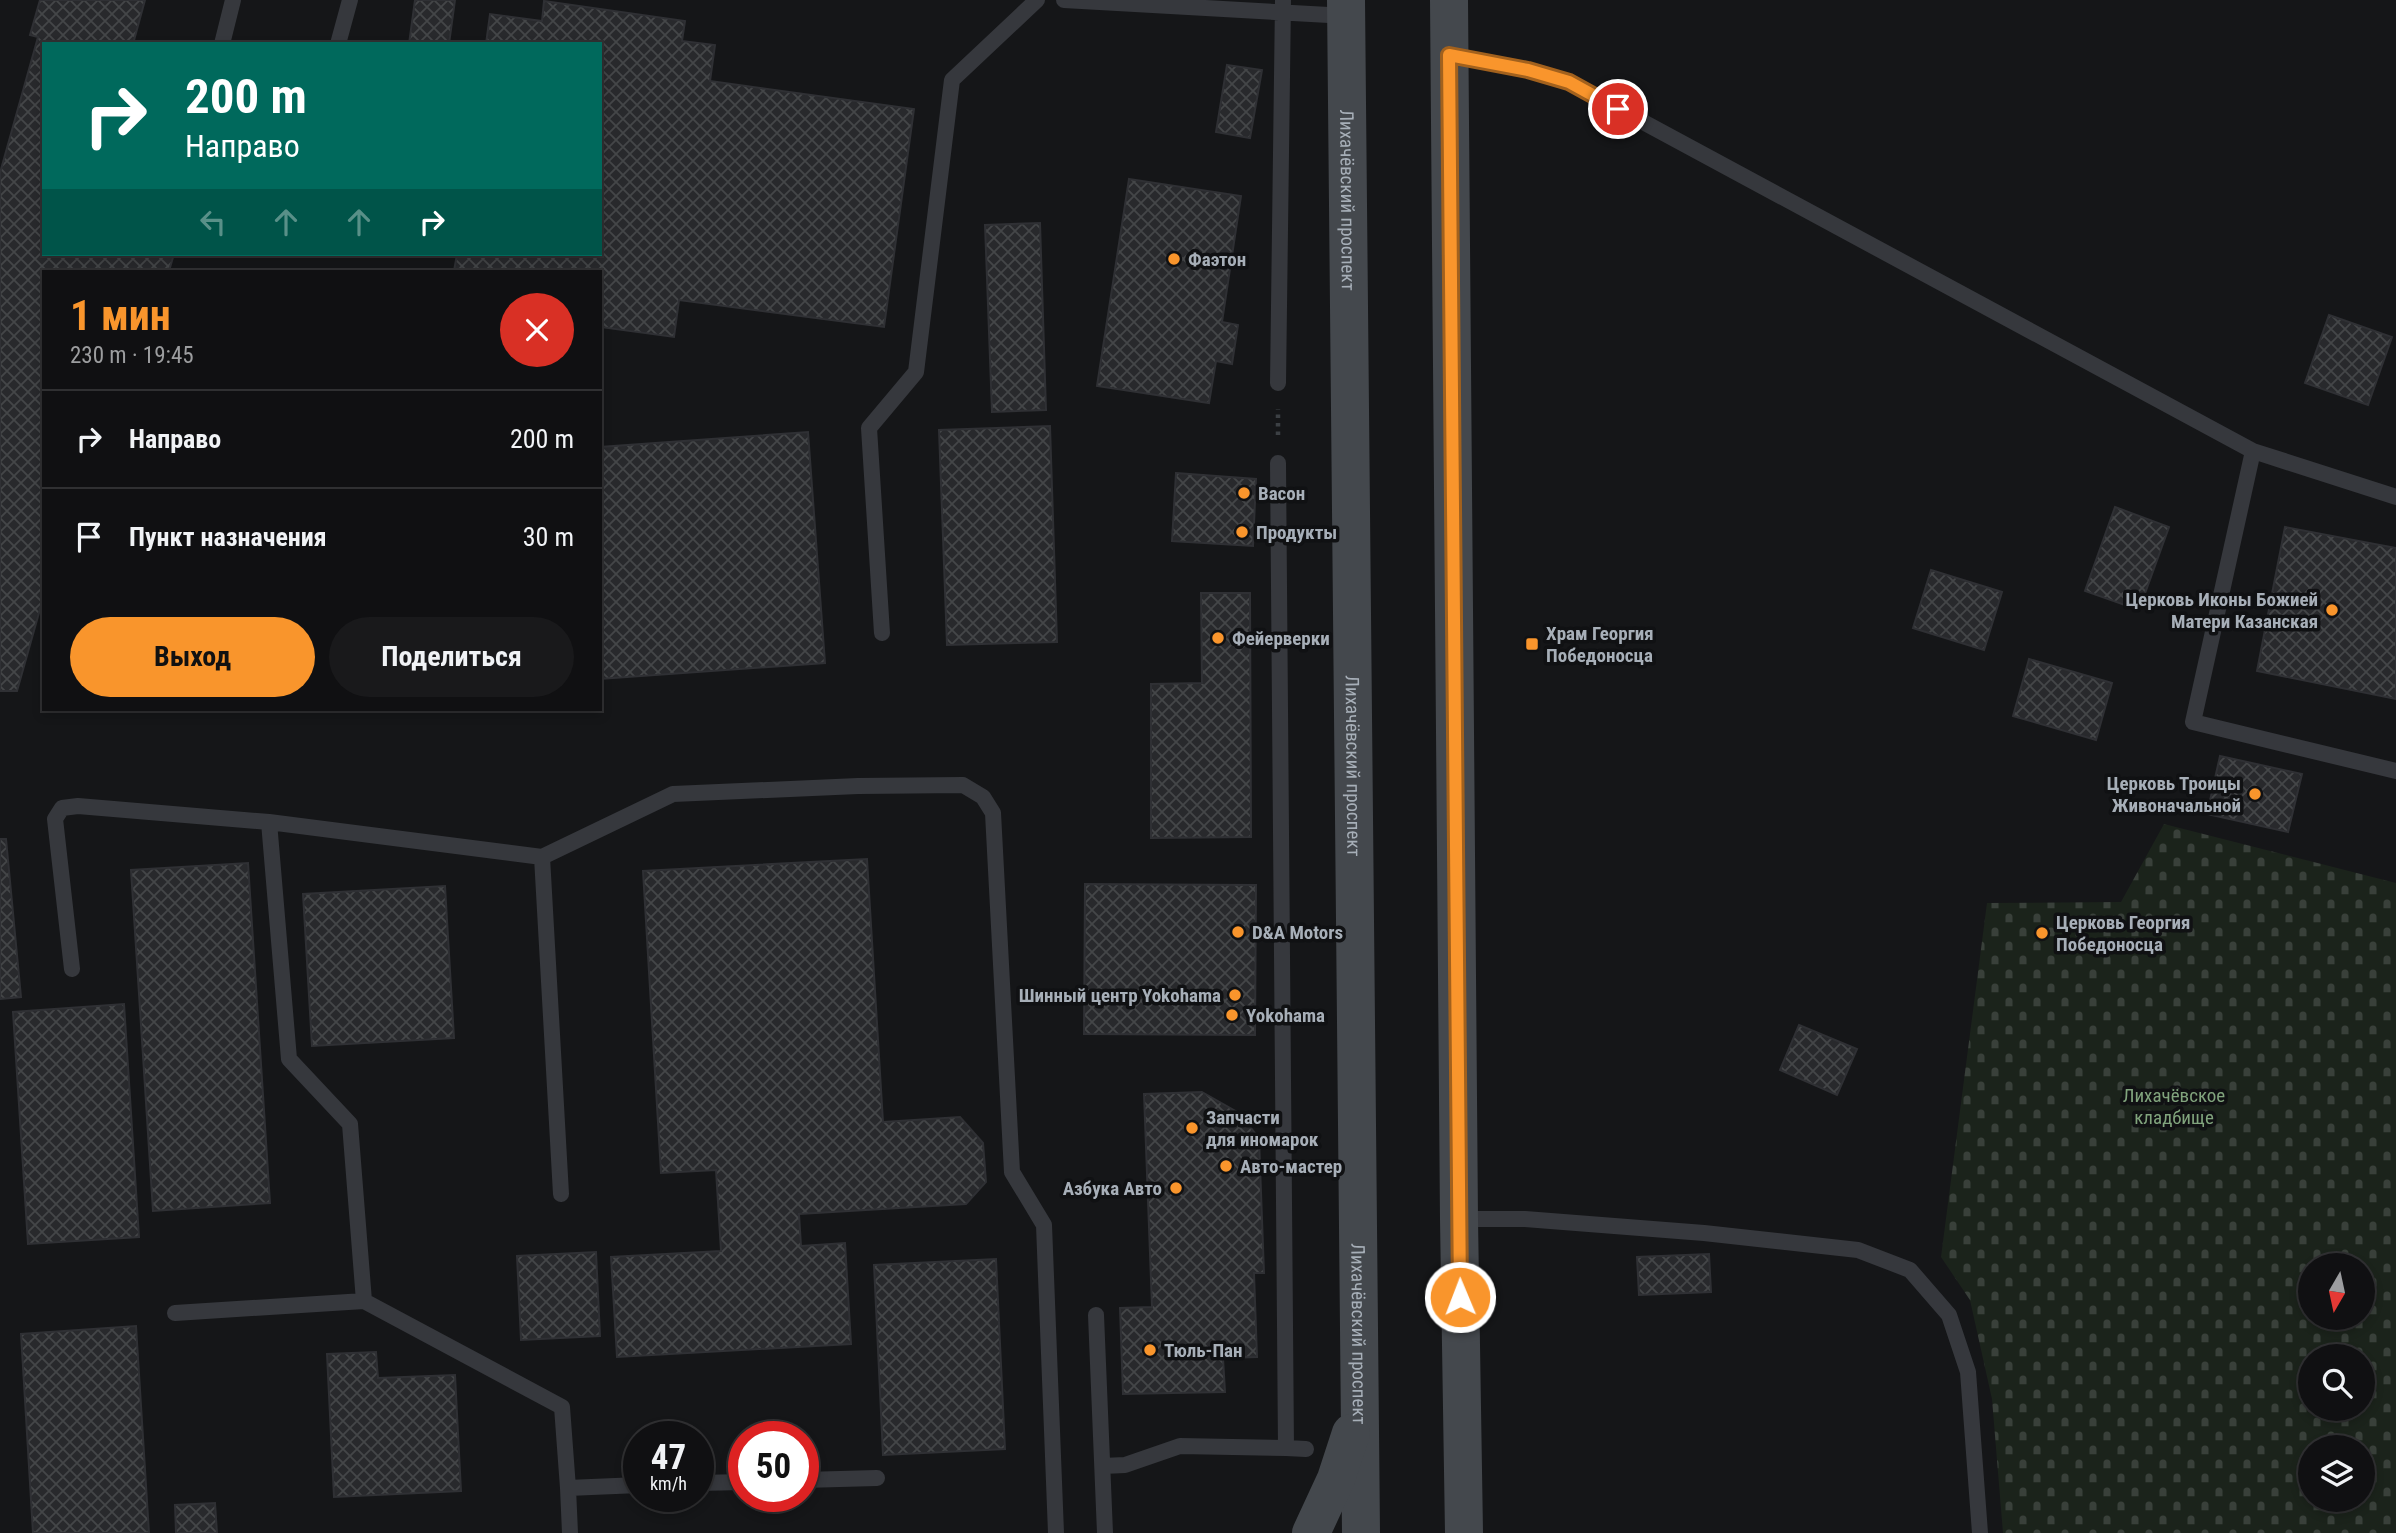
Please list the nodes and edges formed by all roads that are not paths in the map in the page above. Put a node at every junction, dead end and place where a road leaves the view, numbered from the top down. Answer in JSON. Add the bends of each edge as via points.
{"nodes":[{"id":1,"x":233,"y":0,"type":"edge"},
{"id":2,"x":350,"y":0,"type":"edge"},
{"id":3,"x":1037,"y":0,"type":"edge"},
{"id":4,"x":1064,"y":0,"type":"edge"},
{"id":5,"x":1449,"y":0,"type":"edge"},
{"id":6,"x":1283,"y":6,"type":"edge"},
{"id":7,"x":1347,"y":8,"type":"edge"},
{"id":8,"x":222,"y":42,"type":"edge"},
{"id":9,"x":339,"y":42,"type":"edge"},
{"id":10,"x":1449,"y":55,"type":"junction"},
{"id":11,"x":1278,"y":383,"type":"road end"},
{"id":12,"x":2253,"y":451,"type":"junction"},
{"id":13,"x":1278,"y":463,"type":"road end"},
{"id":14,"x":2396,"y":497,"type":"edge"},
{"id":15,"x":882,"y":633,"type":"dead end"},
{"id":16,"x":2396,"y":771,"type":"edge"},
{"id":17,"x":268,"y":822,"type":"junction"},
{"id":18,"x":542,"y":857,"type":"junction"},
{"id":19,"x":72,"y":969,"type":"dead end"},
{"id":20,"x":561,"y":1194,"type":"dead end"},
{"id":21,"x":1459,"y":1219,"type":"junction"},
{"id":22,"x":363,"y":1301,"type":"junction"},
{"id":23,"x":175,"y":1313,"type":"dead end"},
{"id":24,"x":1096,"y":1315,"type":"dead end"},
{"id":25,"x":1360,"y":1408,"type":"junction"},
{"id":26,"x":1286,"y":1448,"type":"junction"},
{"id":27,"x":1306,"y":1449,"type":"dead end"},
{"id":28,"x":1103,"y":1466,"type":"junction"},
{"id":29,"x":877,"y":1478,"type":"dead end"},
{"id":30,"x":819,"y":1480,"type":"edge"},
{"id":31,"x":623,"y":1486,"type":"edge"},
{"id":32,"x":568,"y":1488,"type":"junction"},
{"id":33,"x":570,"y":1533,"type":"edge"},
{"id":34,"x":1056,"y":1533,"type":"edge"},
{"id":35,"x":1105,"y":1533,"type":"edge"},
{"id":36,"x":1311,"y":1533,"type":"edge"},
{"id":37,"x":1361,"y":1533,"type":"edge"},
{"id":38,"x":1464,"y":1533,"type":"edge"},
{"id":39,"x":1980,"y":1533,"type":"edge"}],
"edges":[{"from":1,"to":8,"type":"lane"},
{"from":2,"to":9,"type":"lane"},
{"from":3,"to":15,"type":"lane","via":[[952,80],[916,372],[869,428]]},
{"from":4,"to":6,"type":"lane"},
{"from":5,"to":10,"type":"main road"},
{"from":6,"to":7,"type":"lane"},
{"from":6,"to":11,"type":"lane"},
{"from":7,"to":25,"type":"main road","name":"Лихачёвский проспект"},
{"from":10,"to":12,"type":"lane","via":[[1569,82]]},
{"from":10,"to":21,"type":"main road"},
{"from":12,"to":14,"type":"lane"},
{"from":12,"to":16,"type":"lane","via":[[2193,722]]},
{"from":13,"to":26,"type":"lane"},
{"from":17,"to":18,"type":"lane"},
{"from":17,"to":19,"type":"lane","via":[[62,808],[55,819]]},
{"from":17,"to":22,"type":"lane","via":[[289,1059],[351,1124]]},
{"from":18,"to":20,"type":"lane"},
{"from":18,"to":34,"type":"lane","via":[[673,794],[963,785],[983,797],[993,813],[1012,1172],[1044,1225]]},
{"from":21,"to":38,"type":"main road"},
{"from":21,"to":39,"type":"lane","via":[[1525,1219],[1858,1250],[1910,1270],[1949,1315],[1968,1372]]},
{"from":22,"to":23,"type":"lane"},
{"from":22,"to":32,"type":"lane","via":[[562,1407]]},
{"from":24,"to":28,"type":"lane"},
{"from":25,"to":36,"type":"main road","via":[[1336,1479]]},
{"from":25,"to":37,"type":"main road","name":"Лихачёвский проспект"},
{"from":26,"to":27,"type":"lane"},
{"from":26,"to":28,"type":"lane","via":[[1180,1446],[1125,1465]]},
{"from":28,"to":35,"type":"lane"},
{"from":29,"to":30,"type":"lane"},
{"from":31,"to":32,"type":"lane"},
{"from":32,"to":33,"type":"lane"}]}
